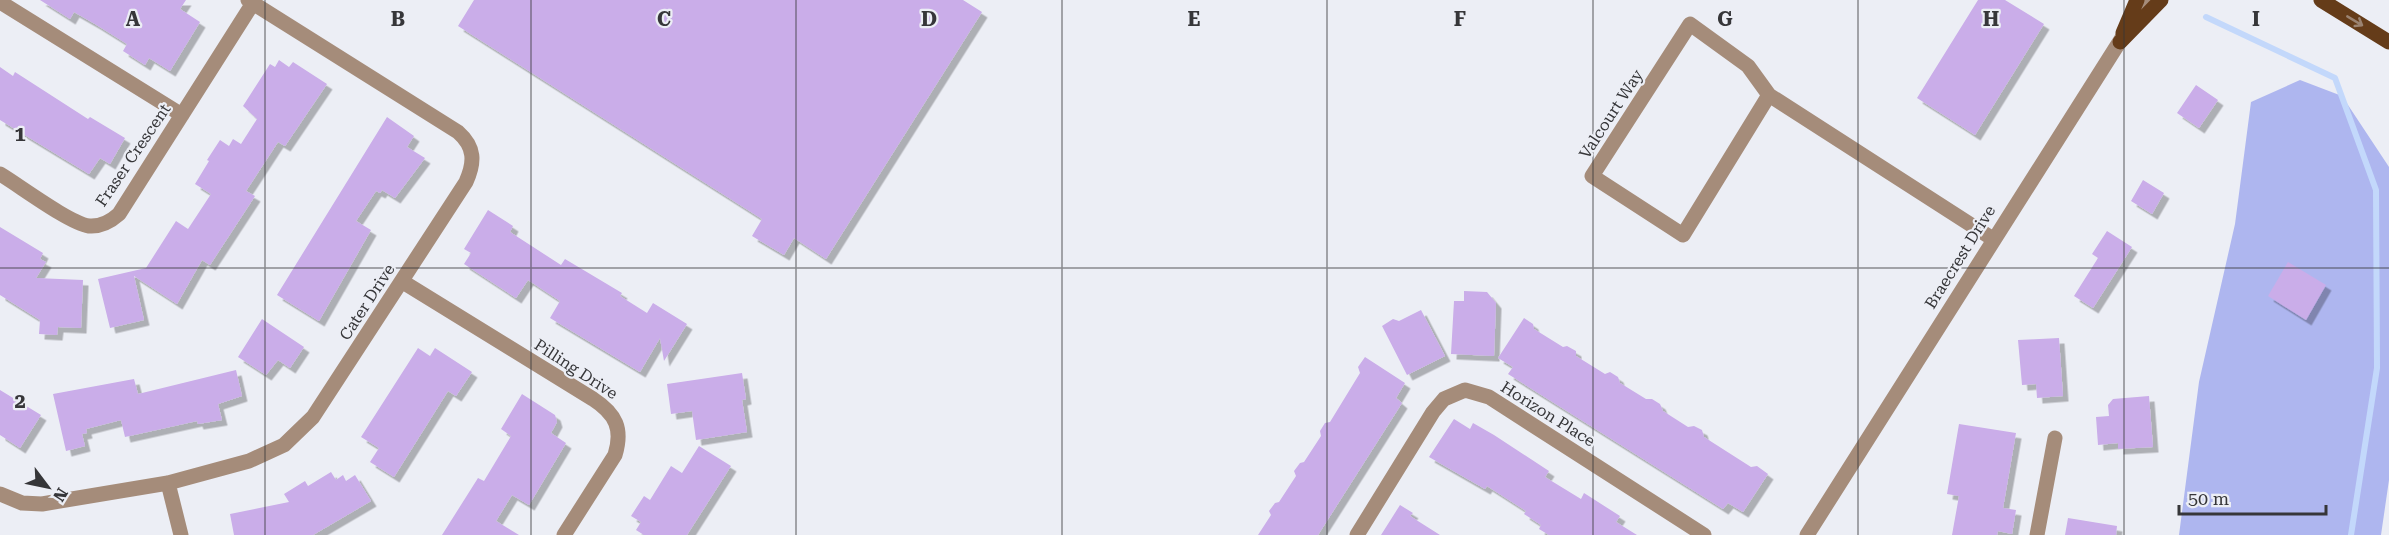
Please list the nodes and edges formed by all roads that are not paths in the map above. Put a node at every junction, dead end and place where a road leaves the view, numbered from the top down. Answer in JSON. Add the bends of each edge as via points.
{"nodes":[{"id":1,"x":2137,"y":0,"type":"edge"},
{"id":2,"x":2146,"y":0,"type":"edge"},
{"id":3,"x":2161,"y":0,"type":"edge"},
{"id":4,"x":2321,"y":0,"type":"edge"},
{"id":5,"x":0,"y":2,"type":"edge"},
{"id":6,"x":250,"y":2,"type":"edge"},
{"id":7,"x":2120,"y":42,"type":"junction"},
{"id":8,"x":2389,"y":42,"type":"edge"},
{"id":9,"x":1769,"y":95,"type":"junction"},
{"id":10,"x":182,"y":115,"type":"junction"},
{"id":11,"x":0,"y":174,"type":"edge"},
{"id":12,"x":1993,"y":239,"type":"junction"},
{"id":13,"x":403,"y":282,"type":"junction"},
{"id":14,"x":2055,"y":438,"type":"dead end"},
{"id":15,"x":168,"y":483,"type":"junction"},
{"id":16,"x":0,"y":494,"type":"edge"},
{"id":17,"x":180,"y":535,"type":"edge"},
{"id":18,"x":564,"y":535,"type":"edge"},
{"id":19,"x":1357,"y":535,"type":"edge"},
{"id":20,"x":1704,"y":535,"type":"edge"},
{"id":21,"x":1807,"y":535,"type":"edge"},
{"id":22,"x":2037,"y":535,"type":"edge"}],
"edges":[{"from":1,"to":7,"type":"main road"},
{"from":2,"to":7,"type":"street","name":"Braecrest Drive"},
{"from":3,"to":7,"type":"main road"},
{"from":4,"to":8,"type":"main road","one_way":true},
{"from":5,"to":10,"type":"street"},
{"from":6,"to":10,"type":"street","name":"Fraser Crescent"},
{"from":6,"to":13,"type":"street","name":"Cater Drive","via":[[450,127],[471,146],[472,169],[466,182]]},
{"from":7,"to":12,"type":"street","name":"Braecrest Drive"},
{"from":9,"to":9,"type":"street","name":"Valcourt Way","via":[[1683,235],[1593,176],[1690,24],[1748,66]]},
{"from":9,"to":12,"type":"street","name":"Valcourt Way"},
{"from":10,"to":11,"type":"street","name":"Fraser Crescent","via":[[119,214],[99,226],[79,223]]},
{"from":12,"to":21,"type":"street","name":"Braecrest Drive"},
{"from":13,"to":15,"type":"street","name":"Cater Drive","via":[[313,417],[284,445],[249,461]]},
{"from":13,"to":18,"type":"street","name":"Pilling Drive","via":[[593,399],[614,416],[619,429],[615,456]]},
{"from":14,"to":22,"type":"street"},
{"from":15,"to":16,"type":"street","name":"Cater Drive","via":[[42,504],[22,503]]},
{"from":15,"to":17,"type":"street"},
{"from":19,"to":20,"type":"street","name":"Horizon Place","via":[[1433,412],[1444,399],[1465,390],[1489,397]]}]}
